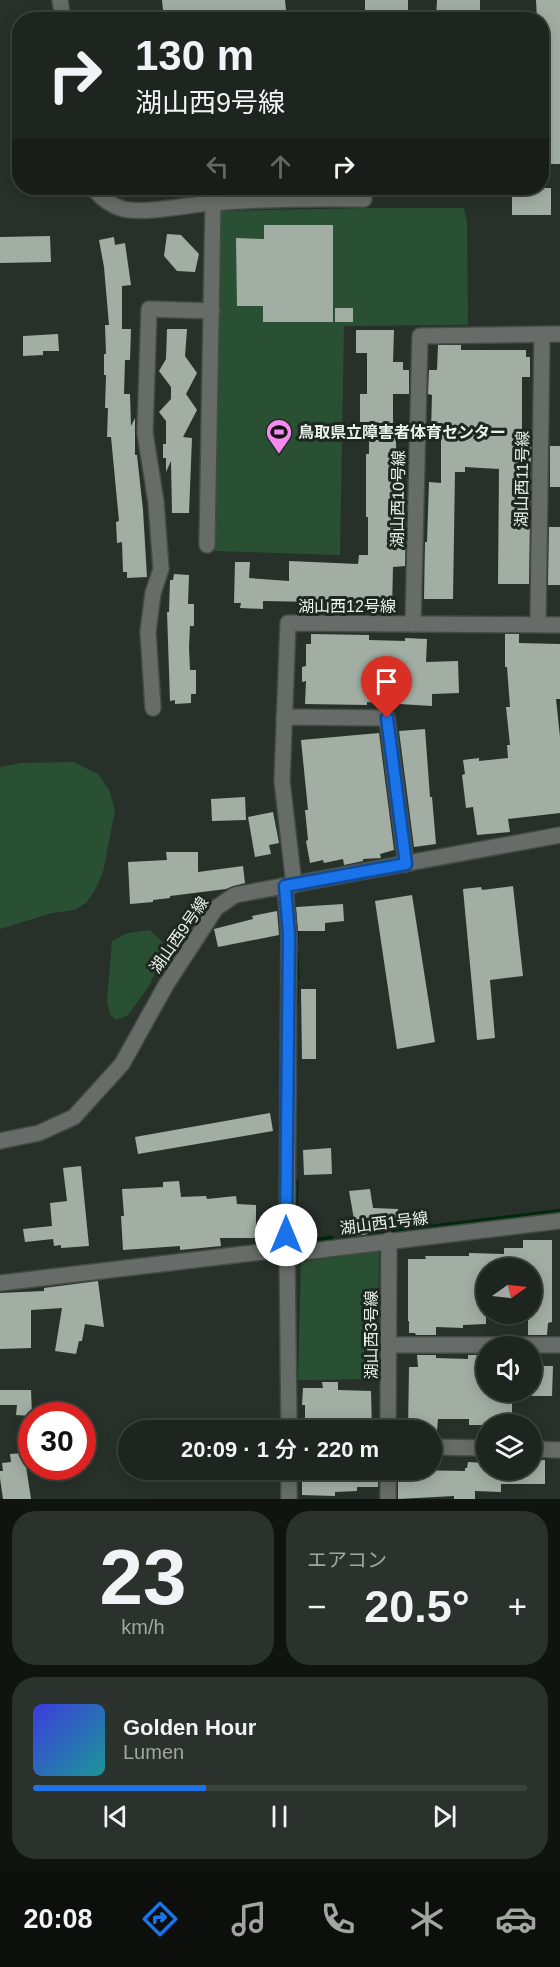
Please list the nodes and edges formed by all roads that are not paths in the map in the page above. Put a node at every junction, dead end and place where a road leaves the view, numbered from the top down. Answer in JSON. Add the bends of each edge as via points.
{"nodes":[{"id":1,"x":98,"y":195,"type":"edge"},
{"id":2,"x":364,"y":199,"type":"dead end"},
{"id":3,"x":213,"y":203,"type":"junction"},
{"id":4,"x":212,"y":311,"type":"junction"},
{"id":5,"x":560,"y":334,"type":"edge"},
{"id":6,"x":542,"y":335,"type":"junction"},
{"id":7,"x":207,"y":544,"type":"dead end"},
{"id":8,"x":413,"y":624,"type":"junction"},
{"id":9,"x":538,"y":624,"type":"junction"},
{"id":10,"x":560,"y":624,"type":"edge"},
{"id":11,"x":153,"y":708,"type":"dead end"},
{"id":12,"x":284,"y":717,"type":"junction"},
{"id":13,"x":560,"y":835,"type":"edge"},
{"id":14,"x":406,"y":864,"type":"junction"},
{"id":15,"x":289,"y":886,"type":"junction"},
{"id":16,"x":0,"y":1141,"type":"edge"},
{"id":17,"x":560,"y":1221,"type":"edge"},
{"id":18,"x":389,"y":1240,"type":"junction"},
{"id":19,"x":287,"y":1249,"type":"junction"},
{"id":20,"x":0,"y":1283,"type":"edge"},
{"id":21,"x":388,"y":1345,"type":"junction"},
{"id":22,"x":560,"y":1345,"type":"edge"},
{"id":23,"x":289,"y":1420,"type":"edge"},
{"id":24,"x":388,"y":1420,"type":"edge"},
{"id":25,"x":442,"y":1447,"type":"edge"},
{"id":26,"x":476,"y":1448,"type":"edge"},
{"id":27,"x":542,"y":1449,"type":"edge"},
{"id":28,"x":560,"y":1449,"type":"edge"},
{"id":29,"x":289,"y":1480,"type":"edge"},
{"id":30,"x":388,"y":1480,"type":"edge"},
{"id":31,"x":289,"y":1499,"type":"edge"},
{"id":32,"x":388,"y":1499,"type":"edge"}],
"edges":[{"from":1,"to":3,"type":"street","via":[[124,209]]},
{"from":2,"to":3,"type":"street"},
{"from":3,"to":4,"type":"street"},
{"from":4,"to":7,"type":"street"},
{"from":4,"to":11,"type":"street","via":[[149,309],[145,433],[161,569],[148,632]]},
{"from":5,"to":6,"type":"street","name":"湖山西10号線"},
{"from":6,"to":8,"type":"street","name":"湖山西10号線","via":[[420,336]]},
{"from":6,"to":9,"type":"street","name":"湖山西11号線"},
{"from":8,"to":9,"type":"street","name":"湖山西12号線"},
{"from":8,"to":12,"type":"street","name":"湖山西12号線","via":[[288,623]]},
{"from":9,"to":10,"type":"street","name":"湖山西12号線"},
{"from":12,"to":14,"type":"street","via":[[387,718]]},
{"from":12,"to":15,"type":"street","name":"湖山西12号線","via":[[282,781]]},
{"from":13,"to":14,"type":"street","name":"湖山西9号線"},
{"from":14,"to":15,"type":"street","name":"湖山西9号線"},
{"from":15,"to":16,"type":"street","name":"湖山西9号線","via":[[235,895],[216,908],[165,985],[122,1064],[74,1117],[39,1133]]},
{"from":15,"to":19,"type":"street","name":"湖山西12号線"},
{"from":17,"to":18,"type":"street","name":"湖山西1号線"},
{"from":18,"to":19,"type":"street","name":"湖山西1号線","via":[[303,1252]]},
{"from":18,"to":21,"type":"street","name":"湖山西3号線"},
{"from":19,"to":20,"type":"street","name":"湖山西1号線"},
{"from":19,"to":23,"type":"street"},
{"from":21,"to":22,"type":"street"},
{"from":21,"to":24,"type":"street","name":"湖山西3号線"},
{"from":25,"to":26,"type":"street"},
{"from":27,"to":28,"type":"street"},
{"from":29,"to":31,"type":"street"},
{"from":30,"to":32,"type":"street"}]}
